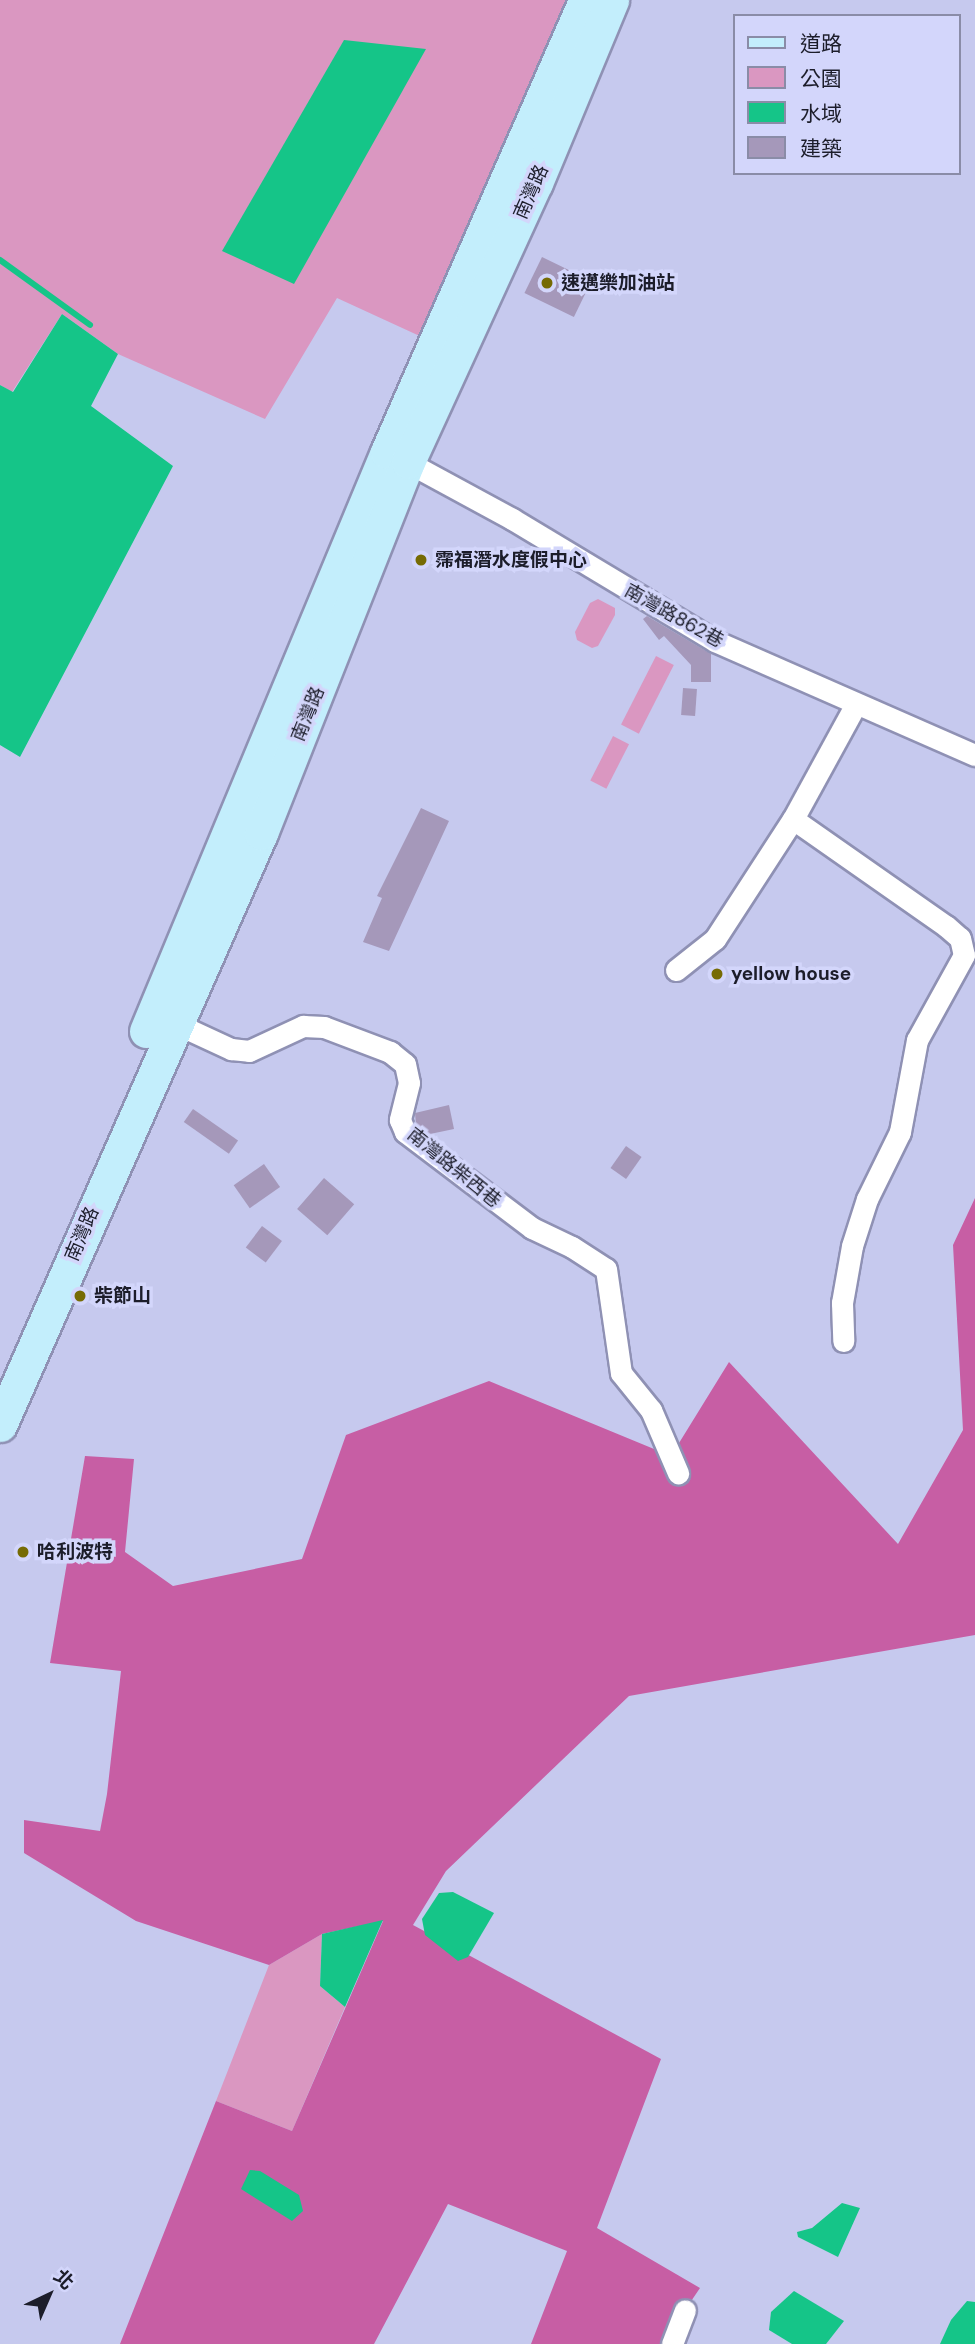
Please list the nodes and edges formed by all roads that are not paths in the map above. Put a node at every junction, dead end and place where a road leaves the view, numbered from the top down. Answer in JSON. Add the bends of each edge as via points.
{"nodes":[{"id":1,"x":585,"y":0,"type":"edge"},
{"id":2,"x":612,"y":0,"type":"edge"},
{"id":3,"x":397,"y":457,"type":"junction"},
{"id":4,"x":856,"y":704,"type":"junction"},
{"id":5,"x":975,"y":755,"type":"edge"},
{"id":6,"x":793,"y":819,"type":"junction"},
{"id":7,"x":676,"y":970,"type":"dead end"},
{"id":8,"x":164,"y":1018,"type":"junction"},
{"id":9,"x":843,"y":1341,"type":"dead end"},
{"id":10,"x":0,"y":1369,"type":"edge"},
{"id":11,"x":0,"y":1425,"type":"edge"},
{"id":12,"x":678,"y":1473,"type":"dead end"},
{"id":13,"x":685,"y":2310,"type":"dead end"},
{"id":14,"x":672,"y":2344,"type":"edge"}],
"edges":[{"from":1,"to":3,"type":"main road","name":"南灣路"},
{"from":2,"to":3,"type":"main road","name":"南灣路","via":[[536,183]]},
{"from":3,"to":4,"type":"street","name":"南灣路862巷","via":[[715,641]]},
{"from":3,"to":8,"type":"main road","name":"南灣路","via":[[261,833]]},
{"from":4,"to":5,"type":"street","name":"南灣路862巷"},
{"from":4,"to":6,"type":"street"},
{"from":6,"to":7,"type":"street","via":[[715,939]]},
{"from":6,"to":9,"type":"street","via":[[946,926],[960,938],[964,955],[917,1040],[900,1132],[867,1199],[852,1246],[842,1303]]},
{"from":8,"to":10,"type":"main road","name":"南灣路"},
{"from":8,"to":11,"type":"main road","name":"南灣路"},
{"from":8,"to":12,"type":"street","name":"南灣路柴西巷","via":[[231,1049],[249,1051],[303,1026],[324,1027],[390,1052],[405,1065],[409,1083],[400,1120],[405,1132],[531,1228],[606,1269],[621,1373],[651,1410]]},
{"from":13,"to":14,"type":"street"}]}
